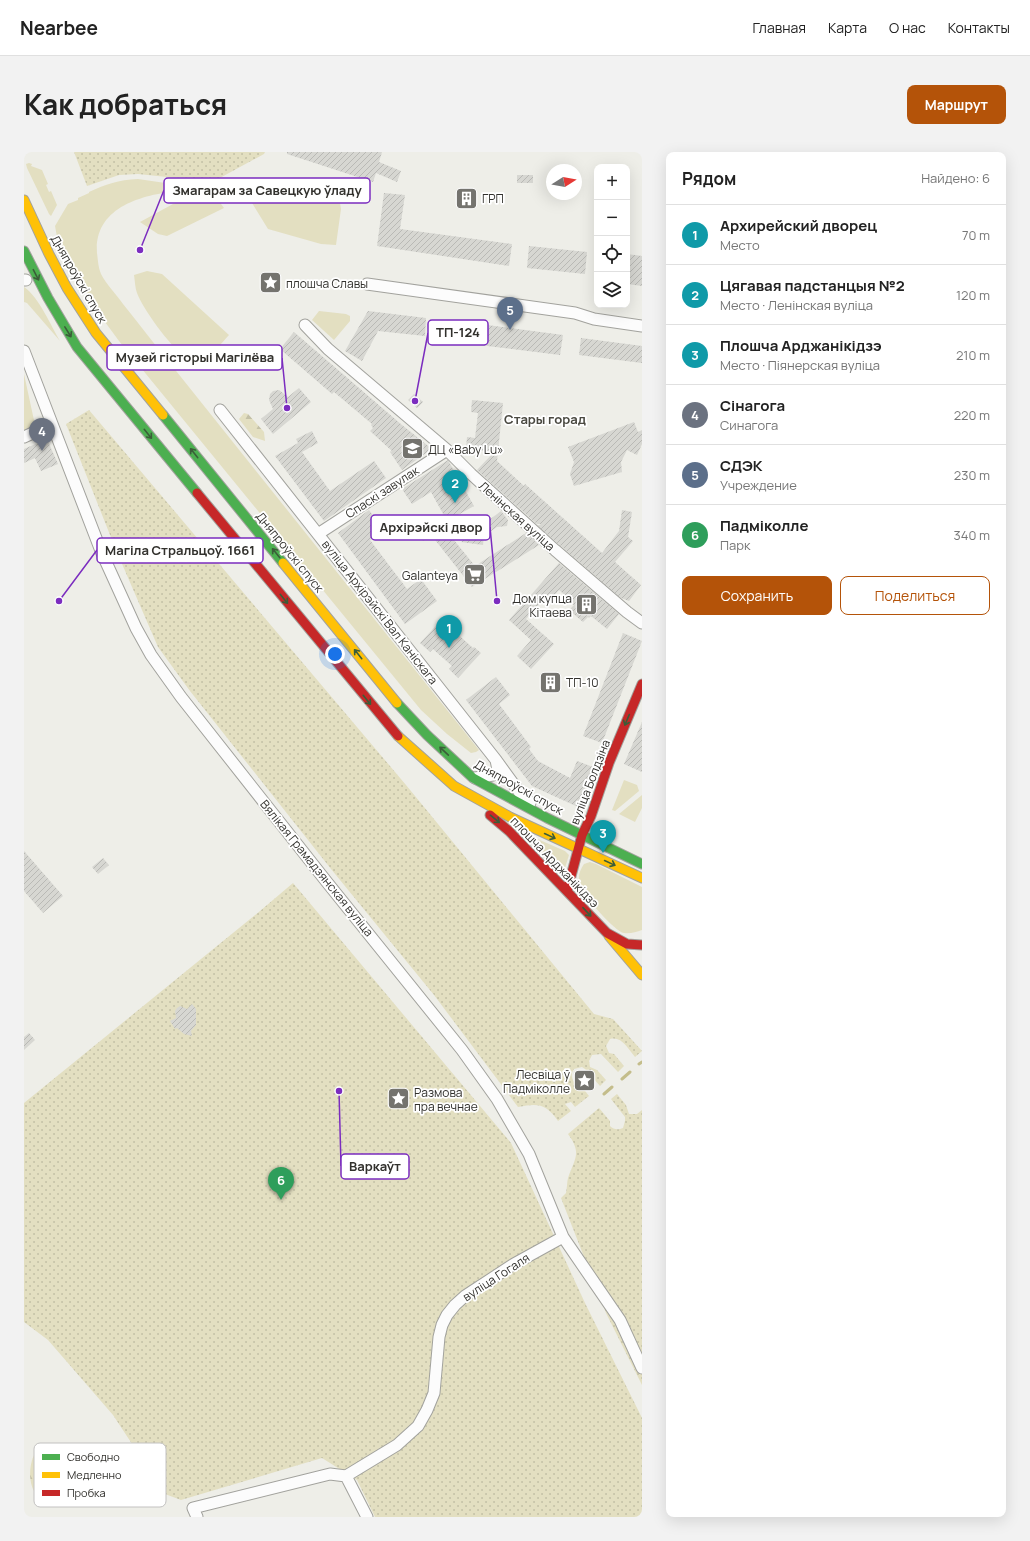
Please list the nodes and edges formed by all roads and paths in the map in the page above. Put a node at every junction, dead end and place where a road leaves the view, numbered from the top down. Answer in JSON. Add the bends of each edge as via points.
{"nodes":[{"id":1,"x":24,"y":200,"type":"edge"},
{"id":2,"x":36,"y":227,"type":"junction"},
{"id":3,"x":26,"y":231,"type":"edge"},
{"id":4,"x":24,"y":251,"type":"edge"},
{"id":5,"x":24,"y":279,"type":"edge"},
{"id":6,"x":367,"y":284,"type":"dead end"},
{"id":7,"x":48,"y":298,"type":"junction"},
{"id":8,"x":305,"y":325,"type":"dead end"},
{"id":9,"x":642,"y":326,"type":"edge"},
{"id":10,"x":24,"y":351,"type":"edge"},
{"id":11,"x":220,"y":410,"type":"dead end"},
{"id":12,"x":52,"y":424,"type":"junction"},
{"id":13,"x":24,"y":437,"type":"edge"},
{"id":14,"x":446,"y":450,"type":"junction"},
{"id":15,"x":318,"y":534,"type":"junction"},
{"id":16,"x":642,"y":623,"type":"edge"},
{"id":17,"x":642,"y":684,"type":"edge"},
{"id":18,"x":496,"y":760,"type":"junction"},
{"id":19,"x":473,"y":778,"type":"junction"},
{"id":20,"x":454,"y":786,"type":"junction"},
{"id":21,"x":541,"y":814,"type":"junction"},
{"id":22,"x":582,"y":835,"type":"junction"},
{"id":23,"x":577,"y":848,"type":"junction"},
{"id":24,"x":642,"y":864,"type":"edge"},
{"id":25,"x":642,"y":878,"type":"edge"},
{"id":26,"x":566,"y":891,"type":"junction"},
{"id":27,"x":607,"y":934,"type":"junction"},
{"id":28,"x":642,"y":944,"type":"edge"},
{"id":29,"x":642,"y":975,"type":"edge"},
{"id":30,"x":563,"y":1237,"type":"junction"},
{"id":31,"x":642,"y":1368,"type":"edge"},
{"id":32,"x":346,"y":1476,"type":"junction"},
{"id":33,"x":195,"y":1512,"type":"edge"},
{"id":34,"x":367,"y":1517,"type":"edge"}],
"edges":[{"from":1,"to":2,"type":"main road","name":"Дняпроўскі спуск"},
{"from":2,"to":3,"type":"main road"},
{"from":19,"to":2,"type":"main road","name":"Дняпроўскі спуск","one_way":true,"via":[[407,715],[96,333],[67,288]]},
{"from":4,"to":7,"type":"main road","one_way":true},
{"from":5,"to":7,"type":"main road"},
{"from":6,"to":9,"type":"street","via":[[575,313],[594,319]]},
{"from":7,"to":20,"type":"main road","one_way":true,"via":[[77,347],[394,732],[412,751]]},
{"from":8,"to":14,"type":"street","name":"Ленінская вуліца","via":[[340,360]]},
{"from":10,"to":12,"type":"street","name":"Вялікая Грамадзянская вуліца"},
{"from":11,"to":15,"type":"street","name":"вуліца Архірэйскі Вал Каніскага"},
{"from":12,"to":13,"type":"street"},
{"from":12,"to":30,"type":"street","name":"Вялікая Грамадзянская вуліца","via":[[101,551],[151,655],[326,881],[462,1050],[496,1099],[529,1154]]},
{"from":14,"to":15,"type":"street","name":"Спаскі завулак"},
{"from":14,"to":16,"type":"street","name":"Ленінская вуліца","via":[[555,550]]},
{"from":15,"to":18,"type":"street","name":"вуліца Архірэйскі Вал Каніскага"},
{"from":17,"to":22,"type":"main road","name":"вуліца Болдзіна","one_way":true},
{"from":18,"to":19,"type":"street","via":[[498,770],[493,775]]},
{"from":18,"to":21,"type":"street","name":"вуліца Архірэйскі Вал Каніскага","via":[[520,793]]},
{"from":19,"to":21,"type":"main road","name":"Дняпроўскі спуск"},
{"from":20,"to":23,"type":"main road","one_way":true,"via":[[510,817]]},
{"from":20,"to":26,"type":"main road","name":"плошча Арджанікідзэ","one_way":true,"via":[[509,831]]},
{"from":21,"to":22,"type":"main road","name":"Дняпроўскі спуск"},
{"from":22,"to":23,"type":"main road","name":"вуліца Болдзіна"},
{"from":22,"to":24,"type":"main road","name":"Дняпроўскі спуск"},
{"from":23,"to":25,"type":"main road","one_way":true},
{"from":23,"to":26,"type":"main road","name":"вуліца Болдзіна"},
{"from":26,"to":27,"type":"main road","name":"плошча Арджанікідзэ","one_way":true},
{"from":27,"to":28,"type":"main road","name":"плошча Арджанікідзэ","via":[[622,944]]},
{"from":27,"to":29,"type":"main road"},
{"from":30,"to":31,"type":"street","name":"Вялікая Грамадзянская вуліца","via":[[620,1320]]},
{"from":30,"to":32,"type":"street","name":"вуліца Гогаля","via":[[514,1264],[455,1305],[442,1325],[434,1393],[418,1426],[397,1445]]},
{"from":32,"to":33,"type":"street","via":[[330,1474]]},
{"from":32,"to":34,"type":"street"}]}
